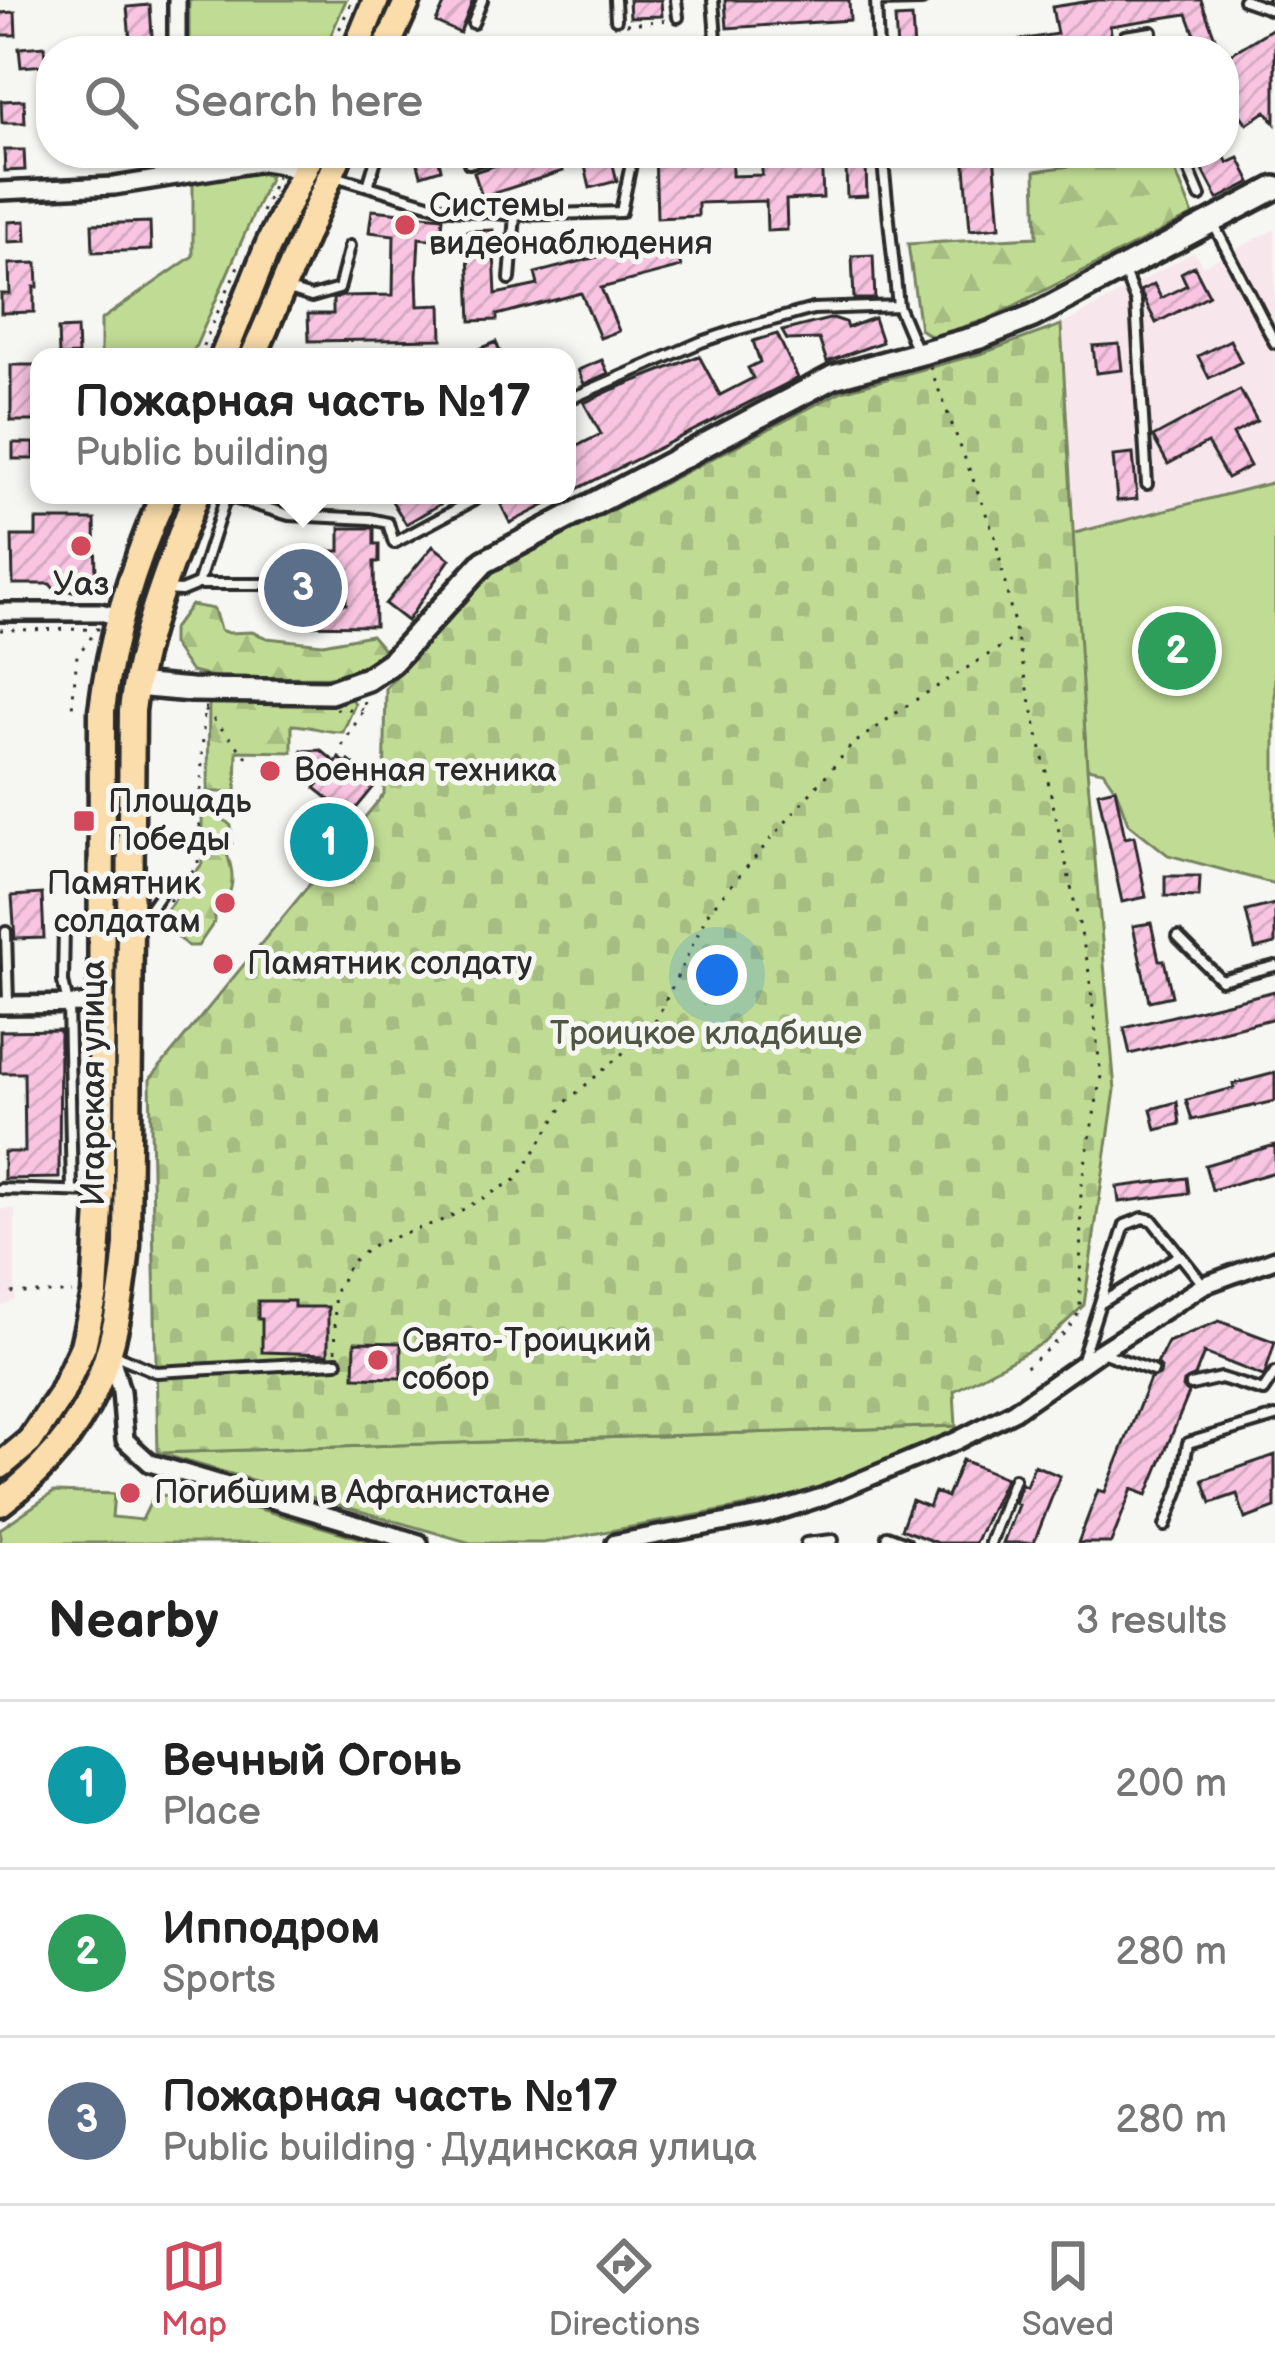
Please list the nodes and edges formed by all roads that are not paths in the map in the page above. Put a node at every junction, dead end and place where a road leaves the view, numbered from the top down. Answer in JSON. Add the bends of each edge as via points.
{"nodes":[{"id":1,"x":177,"y":0,"type":"edge"},
{"id":2,"x":376,"y":0,"type":"edge"},
{"id":3,"x":408,"y":0,"type":"edge"},
{"id":4,"x":482,"y":0,"type":"edge"},
{"id":5,"x":616,"y":0,"type":"edge"},
{"id":6,"x":676,"y":0,"type":"edge"},
{"id":7,"x":713,"y":0,"type":"edge"},
{"id":8,"x":877,"y":0,"type":"edge"},
{"id":9,"x":919,"y":0,"type":"edge"},
{"id":10,"x":1244,"y":0,"type":"edge"},
{"id":11,"x":1275,"y":5,"type":"edge"},
{"id":12,"x":678,"y":17,"type":"road end"},
{"id":13,"x":616,"y":19,"type":"road end"},
{"id":14,"x":473,"y":23,"type":"dead end"},
{"id":15,"x":1152,"y":32,"type":"dead end"},
{"id":16,"x":177,"y":36,"type":"edge"},
{"id":17,"x":361,"y":36,"type":"edge"},
{"id":18,"x":392,"y":36,"type":"edge"},
{"id":19,"x":716,"y":36,"type":"edge"},
{"id":20,"x":878,"y":36,"type":"edge"},
{"id":21,"x":1125,"y":36,"type":"edge"},
{"id":22,"x":178,"y":168,"type":"edge"},
{"id":23,"x":227,"y":168,"type":"edge"},
{"id":24,"x":306,"y":168,"type":"edge"},
{"id":25,"x":334,"y":168,"type":"edge"},
{"id":26,"x":342,"y":168,"type":"edge"},
{"id":27,"x":373,"y":168,"type":"edge"},
{"id":28,"x":630,"y":168,"type":"edge"},
{"id":29,"x":884,"y":168,"type":"edge"},
{"id":30,"x":1188,"y":168,"type":"edge"},
{"id":31,"x":178,"y":176,"type":"junction"},
{"id":32,"x":368,"y":186,"type":"junction"},
{"id":33,"x":1275,"y":188,"type":"edge"},
{"id":34,"x":0,"y":191,"type":"edge"},
{"id":35,"x":1200,"y":196,"type":"dead end"},
{"id":36,"x":514,"y":215,"type":"junction"},
{"id":37,"x":1212,"y":222,"type":"junction"},
{"id":38,"x":350,"y":246,"type":"dead end"},
{"id":39,"x":1122,"y":269,"type":"junction"},
{"id":40,"x":510,"y":279,"type":"dead end"},
{"id":41,"x":282,"y":288,"type":"junction"},
{"id":42,"x":898,"y":306,"type":"junction"},
{"id":43,"x":1275,"y":343,"type":"edge"},
{"id":44,"x":227,"y":348,"type":"edge"},
{"id":45,"x":257,"y":348,"type":"edge"},
{"id":46,"x":917,"y":352,"type":"junction"},
{"id":47,"x":576,"y":396,"type":"edge"},
{"id":48,"x":1148,"y":484,"type":"dead end"},
{"id":49,"x":160,"y":504,"type":"edge"},
{"id":50,"x":193,"y":504,"type":"edge"},
{"id":51,"x":222,"y":504,"type":"edge"},
{"id":52,"x":254,"y":504,"type":"edge"},
{"id":53,"x":467,"y":504,"type":"edge"},
{"id":54,"x":198,"y":584,"type":"junction"},
{"id":55,"x":268,"y":584,"type":"dead end"},
{"id":56,"x":162,"y":590,"type":"junction"},
{"id":57,"x":0,"y":612,"type":"edge"},
{"id":58,"x":119,"y":616,"type":"junction"},
{"id":59,"x":135,"y":685,"type":"junction"},
{"id":60,"x":160,"y":894,"type":"dead end"},
{"id":61,"x":64,"y":925,"type":"dead end"},
{"id":62,"x":6,"y":932,"type":"dead end"},
{"id":63,"x":1178,"y":937,"type":"dead end"},
{"id":64,"x":128,"y":941,"type":"junction"},
{"id":65,"x":1275,"y":966,"type":"edge"},
{"id":66,"x":68,"y":1004,"type":"junction"},
{"id":67,"x":100,"y":1004,"type":"junction"},
{"id":68,"x":4,"y":1005,"type":"edge"},
{"id":69,"x":0,"y":1189,"type":"edge"},
{"id":70,"x":72,"y":1191,"type":"junction"},
{"id":71,"x":101,"y":1192,"type":"junction"},
{"id":72,"x":1180,"y":1255,"type":"junction"},
{"id":73,"x":1275,"y":1259,"type":"edge"},
{"id":74,"x":1204,"y":1285,"type":"junction"},
{"id":75,"x":1100,"y":1304,"type":"junction"},
{"id":76,"x":1099,"y":1352,"type":"junction"},
{"id":77,"x":110,"y":1353,"type":"junction"},
{"id":78,"x":337,"y":1362,"type":"road end"},
{"id":79,"x":1080,"y":1366,"type":"junction"},
{"id":80,"x":1154,"y":1371,"type":"dead end"},
{"id":81,"x":1275,"y":1372,"type":"edge"},
{"id":82,"x":1192,"y":1385,"type":"dead end"},
{"id":83,"x":1275,"y":1417,"type":"edge"},
{"id":84,"x":0,"y":1466,"type":"edge"},
{"id":85,"x":1015,"y":1479,"type":"dead end"},
{"id":86,"x":0,"y":1503,"type":"edge"},
{"id":87,"x":1165,"y":1526,"type":"dead end"},
{"id":88,"x":887,"y":1536,"type":"dead end"},
{"id":89,"x":833,"y":1540,"type":"dead end"},
{"id":90,"x":419,"y":1543,"type":"edge"},
{"id":91,"x":615,"y":1543,"type":"edge"},
{"id":92,"x":806,"y":1543,"type":"edge"},
{"id":93,"x":906,"y":1543,"type":"edge"},
{"id":94,"x":990,"y":1543,"type":"edge"}],
"edges":[{"from":1,"to":16,"type":"street"},
{"from":2,"to":17,"type":"main road"},
{"from":3,"to":18,"type":"main road"},
{"from":4,"to":14,"type":"lane"},
{"from":5,"to":13,"type":"lane"},
{"from":6,"to":12,"type":"lane"},
{"from":7,"to":19,"type":"lane"},
{"from":8,"to":9,"type":"lane"},
{"from":8,"to":20,"type":"lane"},
{"from":10,"to":11,"type":"lane"},
{"from":15,"to":21,"type":"lane"},
{"from":22,"to":31,"type":"street"},
{"from":23,"to":31,"type":"street"},
{"from":24,"to":44,"type":"main road"},
{"from":25,"to":41,"type":"main road"},
{"from":26,"to":32,"type":"lane"},
{"from":27,"to":32,"type":"lane"},
{"from":28,"to":36,"type":"lane","via":[[621,212]]},
{"from":29,"to":42,"type":"lane"},
{"from":30,"to":35,"type":"lane"},
{"from":31,"to":34,"type":"street"},
{"from":32,"to":36,"type":"lane","via":[[442,208]]},
{"from":33,"to":37,"type":"street"},
{"from":36,"to":40,"type":"lane"},
{"from":37,"to":39,"type":"street"},
{"from":37,"to":43,"type":"lane"},
{"from":38,"to":41,"type":"lane","via":[[339,289],[311,297]]},
{"from":39,"to":46,"type":"street","via":[[1033,316]]},
{"from":39,"to":48,"type":"lane","via":[[1136,302]]},
{"from":41,"to":45,"type":"main road"},
{"from":42,"to":46,"type":"lane"},
{"from":42,"to":47,"type":"lane","via":[[813,309],[740,329]]},
{"from":46,"to":59,"type":"street","via":[[833,376],[484,562],[367,679],[330,692],[190,698]]},
{"from":49,"to":58,"type":"main road","name":"Игарская улица"},
{"from":50,"to":56,"type":"main road","name":"Игарская улица"},
{"from":51,"to":54,"type":"lane"},
{"from":52,"to":53,"type":"lane","via":[[388,523],[394,543]]},
{"from":54,"to":55,"type":"lane"},
{"from":54,"to":56,"type":"lane"},
{"from":56,"to":59,"type":"main road","name":"Игарская улица"},
{"from":57,"to":58,"type":"street"},
{"from":58,"to":67,"type":"main road","name":"Игарская улица","via":[[102,710]]},
{"from":59,"to":64,"type":"main road","name":"Игарская улица"},
{"from":60,"to":64,"type":"lane"},
{"from":61,"to":66,"type":"lane"},
{"from":62,"to":68,"type":"lane"},
{"from":63,"to":65,"type":"lane","via":[[1221,980]]},
{"from":64,"to":77,"type":"main road","name":"Игарская улица","via":[[127,1245]]},
{"from":66,"to":67,"type":"street"},
{"from":66,"to":68,"type":"street"},
{"from":66,"to":70,"type":"lane"},
{"from":67,"to":71,"type":"main road","name":"Игарская улица"},
{"from":69,"to":70,"type":"lane"},
{"from":70,"to":71,"type":"lane"},
{"from":71,"to":84,"type":"main road","name":"Игарская улица","via":[[83,1346],[50,1414]]},
{"from":72,"to":74,"type":"lane"},
{"from":72,"to":75,"type":"lane"},
{"from":72,"to":75,"type":"lane","via":[[1152,1220],[1125,1225]]},
{"from":73,"to":74,"type":"street"},
{"from":74,"to":76,"type":"street"},
{"from":75,"to":79,"type":"lane"},
{"from":76,"to":79,"type":"street"},
{"from":76,"to":80,"type":"lane"},
{"from":77,"to":78,"type":"lane","via":[[156,1372]]},
{"from":77,"to":86,"type":"main road","name":"Игарская улица","via":[[67,1439]]},
{"from":77,"to":90,"type":"street","via":[[125,1440],[151,1463]]},
{"from":79,"to":91,"type":"street","via":[[956,1441],[822,1497]]},
{"from":81,"to":82,"type":"lane","via":[[1263,1390],[1221,1378]]},
{"from":83,"to":87,"type":"lane","via":[[1188,1443]]},
{"from":85,"to":94,"type":"lane"},
{"from":88,"to":93,"type":"lane"},
{"from":89,"to":92,"type":"lane"}]}
